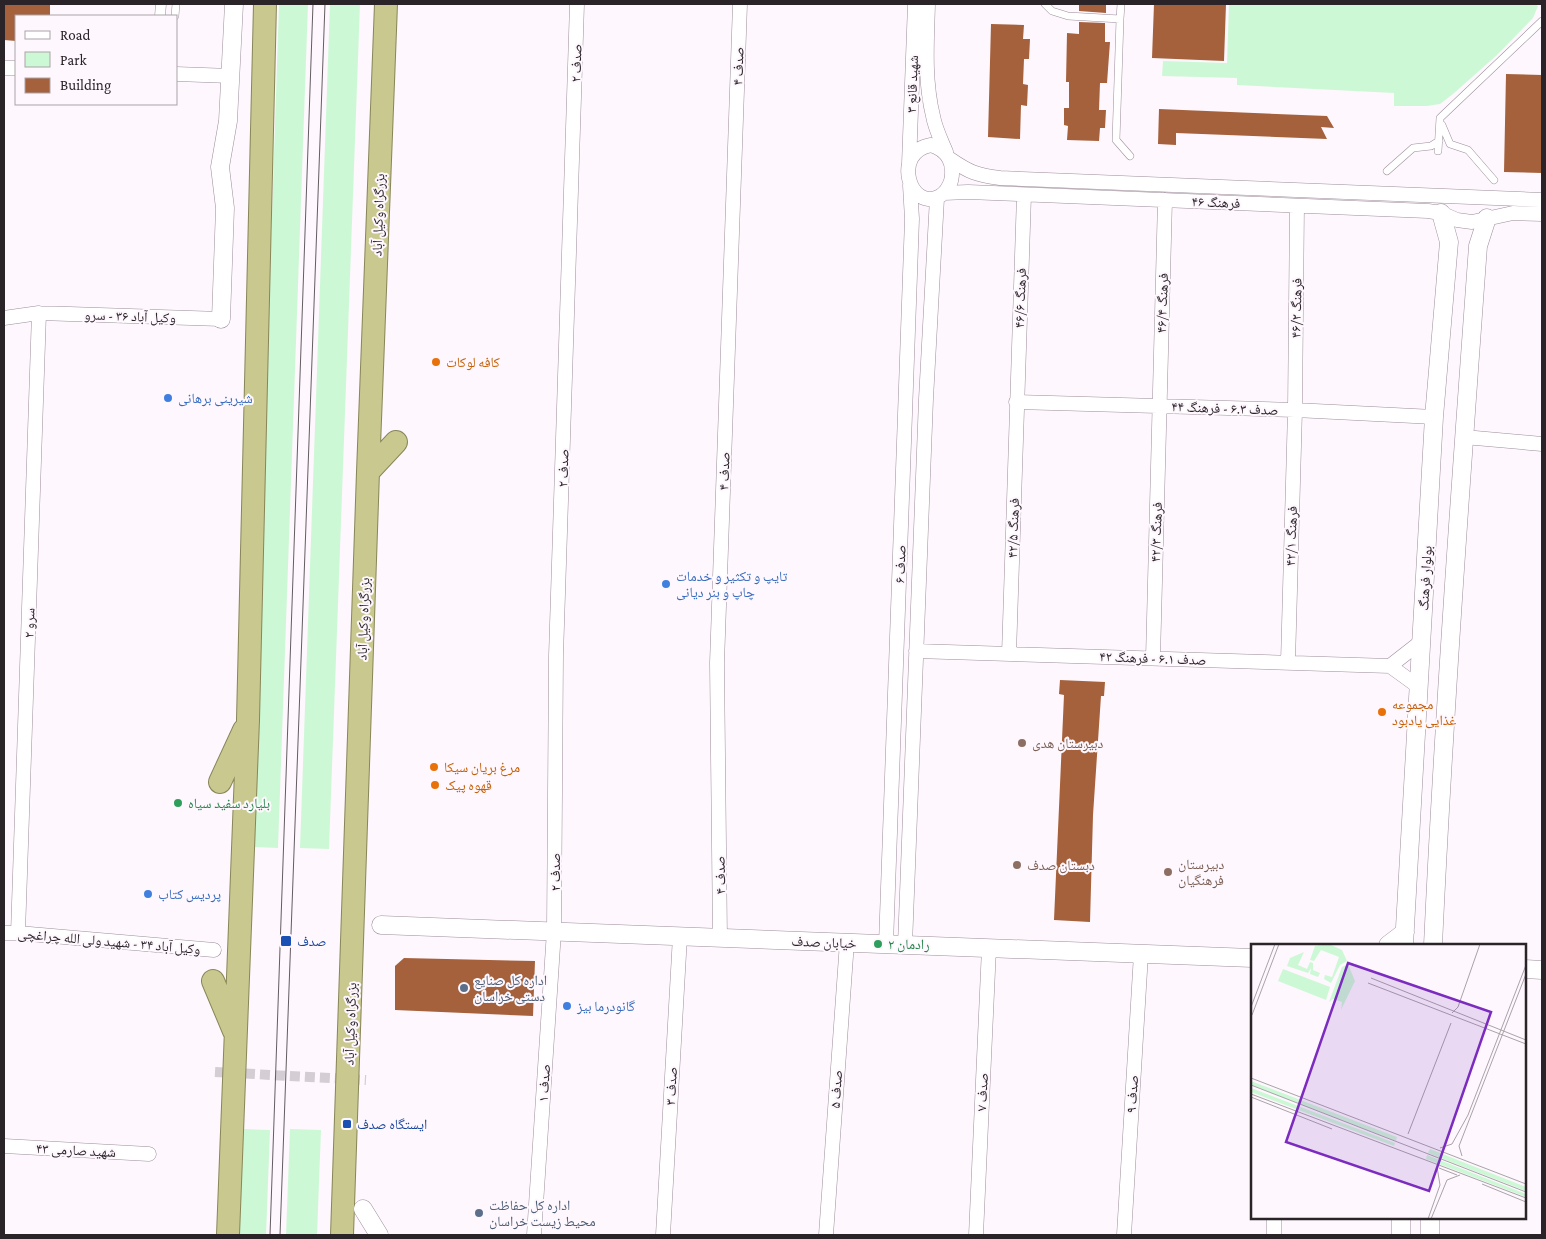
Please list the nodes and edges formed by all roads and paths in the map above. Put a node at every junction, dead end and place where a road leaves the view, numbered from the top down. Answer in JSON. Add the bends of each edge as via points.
{"nodes":[{"id":1,"x":234,"y":4,"type":"edge"},
{"id":2,"x":265,"y":4,"type":"edge"},
{"id":3,"x":386,"y":4,"type":"edge"},
{"id":4,"x":577,"y":4,"type":"edge"},
{"id":5,"x":740,"y":4,"type":"edge"},
{"id":6,"x":915,"y":4,"type":"edge"},
{"id":7,"x":928,"y":4,"type":"edge"},
{"id":8,"x":1045,"y":4,"type":"edge"},
{"id":9,"x":1121,"y":4,"type":"edge"},
{"id":10,"x":1120,"y":18,"type":"junction"},
{"id":11,"x":1542,"y":20,"type":"edge"},
{"id":12,"x":178,"y":74,"type":"edge"},
{"id":13,"x":230,"y":76,"type":"junction"},
{"id":14,"x":1440,"y":118,"type":"junction"},
{"id":15,"x":1439,"y":140,"type":"junction"},
{"id":16,"x":1438,"y":151,"type":"dead end"},
{"id":17,"x":948,"y":156,"type":"junction"},
{"id":18,"x":1130,"y":156,"type":"dead end"},
{"id":19,"x":909,"y":164,"type":"junction"},
{"id":20,"x":1387,"y":171,"type":"dead end"},
{"id":21,"x":1494,"y":180,"type":"dead end"},
{"id":22,"x":910,"y":185,"type":"junction"},
{"id":23,"x":1024,"y":195,"type":"junction"},
{"id":24,"x":940,"y":196,"type":"junction"},
{"id":25,"x":1488,"y":197,"type":"junction"},
{"id":26,"x":1165,"y":200,"type":"junction"},
{"id":27,"x":1542,"y":200,"type":"edge"},
{"id":28,"x":1297,"y":206,"type":"junction"},
{"id":29,"x":1442,"y":213,"type":"junction"},
{"id":30,"x":1542,"y":214,"type":"edge"},
{"id":31,"x":1487,"y":218,"type":"junction"},
{"id":32,"x":1449,"y":242,"type":"junction"},
{"id":33,"x":1478,"y":246,"type":"junction"},
{"id":34,"x":39,"y":312,"type":"junction"},
{"id":35,"x":4,"y":318,"type":"edge"},
{"id":36,"x":221,"y":319,"type":"joint"},
{"id":37,"x":1016,"y":402,"type":"junction"},
{"id":38,"x":1160,"y":406,"type":"junction"},
{"id":39,"x":1294,"y":410,"type":"junction"},
{"id":40,"x":1434,"y":417,"type":"junction"},
{"id":41,"x":1464,"y":437,"type":"junction"},
{"id":42,"x":396,"y":442,"type":"dead end"},
{"id":43,"x":1542,"y":444,"type":"edge"},
{"id":44,"x":368,"y":472,"type":"junction"},
{"id":45,"x":903,"y":473,"type":"junction"},
{"id":46,"x":923,"y":474,"type":"junction"},
{"id":47,"x":1422,"y":641,"type":"junction"},
{"id":48,"x":916,"y":651,"type":"junction"},
{"id":49,"x":1009,"y":654,"type":"junction"},
{"id":50,"x":1152,"y":658,"type":"junction"},
{"id":51,"x":1288,"y":662,"type":"junction"},
{"id":52,"x":1390,"y":666,"type":"junction"},
{"id":53,"x":1419,"y":687,"type":"junction"},
{"id":54,"x":248,"y":720,"type":"junction"},
{"id":55,"x":220,"y":782,"type":"dead end"},
{"id":56,"x":1412,"y":811,"type":"junction"},
{"id":57,"x":1440,"y":814,"type":"junction"},
{"id":58,"x":389,"y":925,"type":"dead end"},
{"id":59,"x":554,"y":931,"type":"junction"},
{"id":60,"x":4,"y":933,"type":"edge"},
{"id":61,"x":18,"y":933,"type":"junction"},
{"id":62,"x":680,"y":936,"type":"junction"},
{"id":63,"x":720,"y":938,"type":"junction"},
{"id":64,"x":1404,"y":939,"type":"edge"},
{"id":65,"x":847,"y":942,"type":"junction"},
{"id":66,"x":886,"y":944,"type":"junction"},
{"id":67,"x":1391,"y":944,"type":"edge"},
{"id":68,"x":1435,"y":944,"type":"edge"},
{"id":69,"x":905,"y":945,"type":"junction"},
{"id":70,"x":989,"y":948,"type":"junction"},
{"id":71,"x":214,"y":950,"type":"dead end"},
{"id":72,"x":1141,"y":954,"type":"junction"},
{"id":73,"x":1251,"y":958,"type":"edge"},
{"id":74,"x":1526,"y":969,"type":"edge"},
{"id":75,"x":1542,"y":970,"type":"edge"},
{"id":76,"x":214,"y":981,"type":"dead end"},
{"id":77,"x":237,"y":1036,"type":"junction"},
{"id":78,"x":4,"y":1146,"type":"edge"},
{"id":79,"x":149,"y":1154,"type":"dead end"},
{"id":80,"x":363,"y":1209,"type":"dead end"},
{"id":81,"x":1274,"y":1219,"type":"edge"},
{"id":82,"x":1401,"y":1219,"type":"edge"},
{"id":83,"x":1430,"y":1219,"type":"edge"},
{"id":84,"x":228,"y":1235,"type":"edge"},
{"id":85,"x":342,"y":1235,"type":"edge"},
{"id":86,"x":379,"y":1235,"type":"edge"},
{"id":87,"x":534,"y":1235,"type":"edge"},
{"id":88,"x":663,"y":1235,"type":"edge"},
{"id":89,"x":826,"y":1235,"type":"edge"},
{"id":90,"x":976,"y":1235,"type":"edge"},
{"id":91,"x":1124,"y":1235,"type":"edge"},
{"id":92,"x":1274,"y":1235,"type":"edge"},
{"id":93,"x":1401,"y":1235,"type":"edge"},
{"id":94,"x":1430,"y":1235,"type":"edge"}],
"edges":[{"from":1,"to":13,"type":"street"},
{"from":2,"to":54,"type":"highway"},
{"from":3,"to":44,"type":"highway","name":"بزرگراه وکیل آباد"},
{"from":4,"to":59,"type":"street","name":"صدف ۲","via":[[556,656]]},
{"from":5,"to":63,"type":"street","name":"صدف ۴","via":[[717,663]]},
{"from":6,"to":19,"type":"street","name":"شهید قانع ۳"},
{"from":7,"to":17,"type":"street","name":"شهید قانع ۳","via":[[928,96]]},
{"from":8,"to":10,"type":"lane","via":[[1052,11],[1068,16]]},
{"from":9,"to":10,"type":"lane"},
{"from":10,"to":18,"type":"lane","via":[[1116,140]]},
{"from":11,"to":14,"type":"lane"},
{"from":12,"to":13,"type":"street"},
{"from":13,"to":36,"type":"street","via":[[228,121],[220,167],[225,208]]},
{"from":14,"to":15,"type":"lane"},
{"from":14,"to":21,"type":"lane","via":[[1450,144],[1468,150]]},
{"from":15,"to":16,"type":"lane"},
{"from":15,"to":20,"type":"lane","via":[[1431,146],[1413,148]]},
{"from":17,"to":19,"type":"street","via":[[939,147],[923,146]]},
{"from":17,"to":24,"type":"street","via":[[952,166],[951,180]]},
{"from":17,"to":25,"type":"street","name":"فرهنگ ۴۶","via":[[978,176],[1000,178]]},
{"from":19,"to":22,"type":"street"},
{"from":22,"to":24,"type":"street","via":[[920,197]]},
{"from":22,"to":45,"type":"street","name":"صدف ۶","via":[[912,218]]},
{"from":23,"to":24,"type":"street","name":"فرهنگ ۴۶","via":[[968,192]]},
{"from":23,"to":26,"type":"street","name":"فرهنگ ۴۶"},
{"from":23,"to":37,"type":"street","name":"فرهنگ ۴۶/۶"},
{"from":24,"to":46,"type":"street","name":"صدف ۶"},
{"from":25,"to":27,"type":"street","name":"فرهنگ ۴۶"},
{"from":25,"to":31,"type":"street"},
{"from":26,"to":28,"type":"street","name":"فرهنگ ۴۶"},
{"from":26,"to":38,"type":"street","name":"فرهنگ ۴۶/۴"},
{"from":28,"to":29,"type":"street","name":"فرهنگ ۴۶"},
{"from":28,"to":39,"type":"street","name":"فرهنگ ۴۶/۲"},
{"from":29,"to":31,"type":"street","name":"فرهنگ ۴۶","via":[[1472,222]]},
{"from":29,"to":32,"type":"street","name":"بولوار فرهنگ"},
{"from":30,"to":31,"type":"street","name":"فرهنگ ۴۶","via":[[1513,213]]},
{"from":31,"to":33,"type":"street"},
{"from":32,"to":33,"type":"street","via":[[1465,239]]},
{"from":32,"to":40,"type":"street","name":"بولوار فرهنگ"},
{"from":33,"to":41,"type":"street"},
{"from":34,"to":35,"type":"street","name":"وکیل آباد ۳۶ - سرو"},
{"from":34,"to":36,"type":"street","name":"وکیل آباد ۳۶ - سرو"},
{"from":34,"to":61,"type":"street","name":"سرو ۲"},
{"from":37,"to":38,"type":"street","name":"صدف ۶.۳ - فرهنگ ۴۴"},
{"from":37,"to":49,"type":"street","name":"فرهنگ ۴۲/۵"},
{"from":38,"to":39,"type":"street","name":"صدف ۶.۳ - فرهنگ ۴۴"},
{"from":38,"to":50,"type":"street","name":"فرهنگ ۴۲/۳"},
{"from":39,"to":40,"type":"street","name":"صدف ۶.۳ - فرهنگ ۴۴"},
{"from":39,"to":51,"type":"street","name":"فرهنگ ۴۲/۱"},
{"from":40,"to":47,"type":"street","name":"بولوار فرهنگ"},
{"from":41,"to":43,"type":"street"},
{"from":41,"to":57,"type":"street"},
{"from":42,"to":44,"type":"highway"},
{"from":44,"to":85,"type":"highway","name":"بزرگراه وکیل آباد"},
{"from":45,"to":46,"type":"street"},
{"from":45,"to":66,"type":"street","name":"صدف ۶"},
{"from":46,"to":48,"type":"street","name":"صدف ۶"},
{"from":47,"to":52,"type":"street"},
{"from":47,"to":53,"type":"street","name":"بولوار فرهنگ"},
{"from":48,"to":49,"type":"street","name":"صدف ۶.۱ - فرهنگ ۴۲"},
{"from":48,"to":69,"type":"street","name":"صدف ۶"},
{"from":49,"to":50,"type":"street","name":"صدف ۶.۱ - فرهنگ ۴۲"},
{"from":50,"to":51,"type":"street","name":"صدف ۶.۱ - فرهنگ ۴۲"},
{"from":51,"to":52,"type":"street","name":"صدف ۶.۱ - فرهنگ ۴۲"},
{"from":52,"to":53,"type":"street"},
{"from":53,"to":56,"type":"street","name":"بولوار فرهنگ"},
{"from":54,"to":55,"type":"highway"},
{"from":54,"to":77,"type":"highway"},
{"from":56,"to":57,"type":"street"},
{"from":56,"to":64,"type":"street","name":"بولوار فرهنگ"},
{"from":57,"to":68,"type":"street"},
{"from":58,"to":59,"type":"street","name":"خیابان صدف"},
{"from":59,"to":62,"type":"street","name":"خیابان صدف"},
{"from":59,"to":87,"type":"street","name":"صدف ۱"},
{"from":60,"to":61,"type":"street","name":"وکیل آباد ۳۴ - شهید ولی الله چراغچی"},
{"from":61,"to":71,"type":"street","name":"وکیل آباد ۳۴ - شهید ولی الله چراغچی"},
{"from":62,"to":63,"type":"street","name":"خیابان صدف"},
{"from":62,"to":88,"type":"street","name":"صدف ۳"},
{"from":63,"to":65,"type":"street","name":"خیابان صدف"},
{"from":64,"to":67,"type":"street"},
{"from":65,"to":66,"type":"street","name":"خیابان صدف"},
{"from":65,"to":89,"type":"street","name":"صدف ۵"},
{"from":66,"to":69,"type":"street","name":"خیابان صدف"},
{"from":69,"to":70,"type":"street","name":"خیابان صدف"},
{"from":70,"to":72,"type":"street","name":"خیابان صدف"},
{"from":70,"to":90,"type":"street","name":"صدف ۷"},
{"from":72,"to":73,"type":"street","name":"خیابان صدف"},
{"from":72,"to":91,"type":"street","name":"صدف ۹"},
{"from":74,"to":75,"type":"street"},
{"from":76,"to":77,"type":"highway"},
{"from":77,"to":84,"type":"highway"},
{"from":78,"to":79,"type":"street","name":"شهید صارمی ۴۳"},
{"from":80,"to":86,"type":"street"},
{"from":81,"to":92,"type":"street"},
{"from":82,"to":93,"type":"street"},
{"from":83,"to":94,"type":"street"}]}
